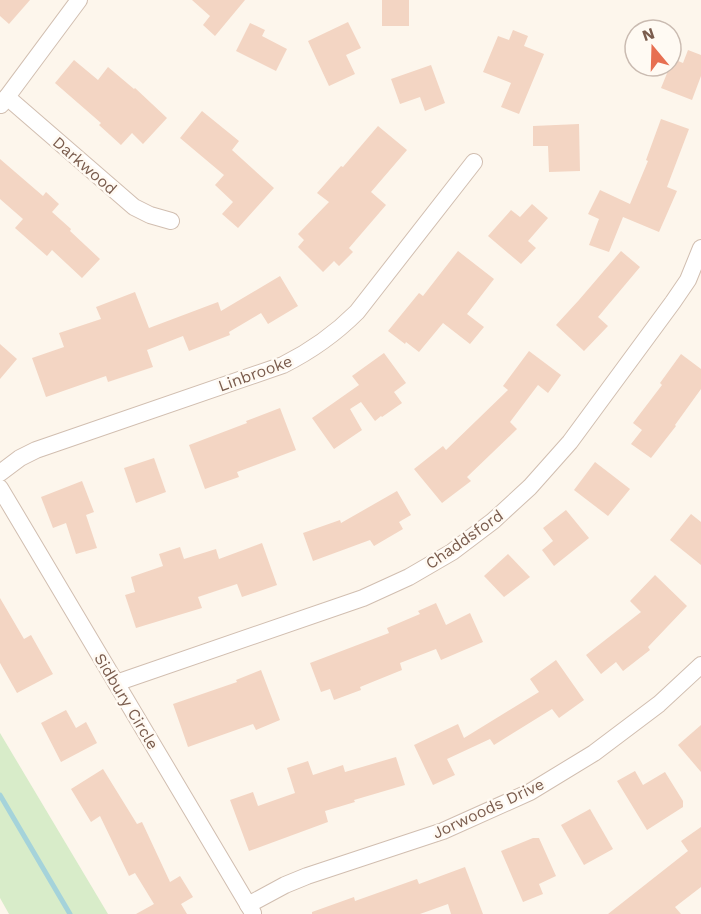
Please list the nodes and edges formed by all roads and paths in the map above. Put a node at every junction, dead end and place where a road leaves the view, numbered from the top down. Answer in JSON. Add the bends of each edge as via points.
{"nodes":[{"id":1,"x":79,"y":0,"type":"edge"},
{"id":2,"x":4,"y":93,"type":"edge"},
{"id":3,"x":474,"y":162,"type":"dead end"},
{"id":4,"x":171,"y":221,"type":"dead end"},
{"id":5,"x":701,"y":248,"type":"edge"},
{"id":6,"x":0,"y":473,"type":"edge"},
{"id":7,"x":0,"y":488,"type":"edge"},
{"id":8,"x":701,"y":664,"type":"edge"},
{"id":9,"x":116,"y":683,"type":"junction"},
{"id":10,"x":251,"y":909,"type":"edge"}],
"edges":[{"from":1,"to":2,"type":"street"},
{"from":2,"to":4,"type":"street","name":"Darkwood","via":[[134,207]]},
{"from":3,"to":6,"type":"street","name":"Linbrooke","via":[[357,312],[323,343],[283,365],[36,450]]},
{"from":5,"to":9,"type":"street","name":"Chaddsford","via":[[678,295],[570,442],[530,487],[452,552],[363,598]]},
{"from":7,"to":9,"type":"street","name":"Sidbury Circle"},
{"from":8,"to":10,"type":"street","name":"Jorwoods Drive","via":[[659,704],[594,753],[530,792],[443,831],[285,885]]},
{"from":9,"to":10,"type":"street","name":"Sidbury Circle"}]}
